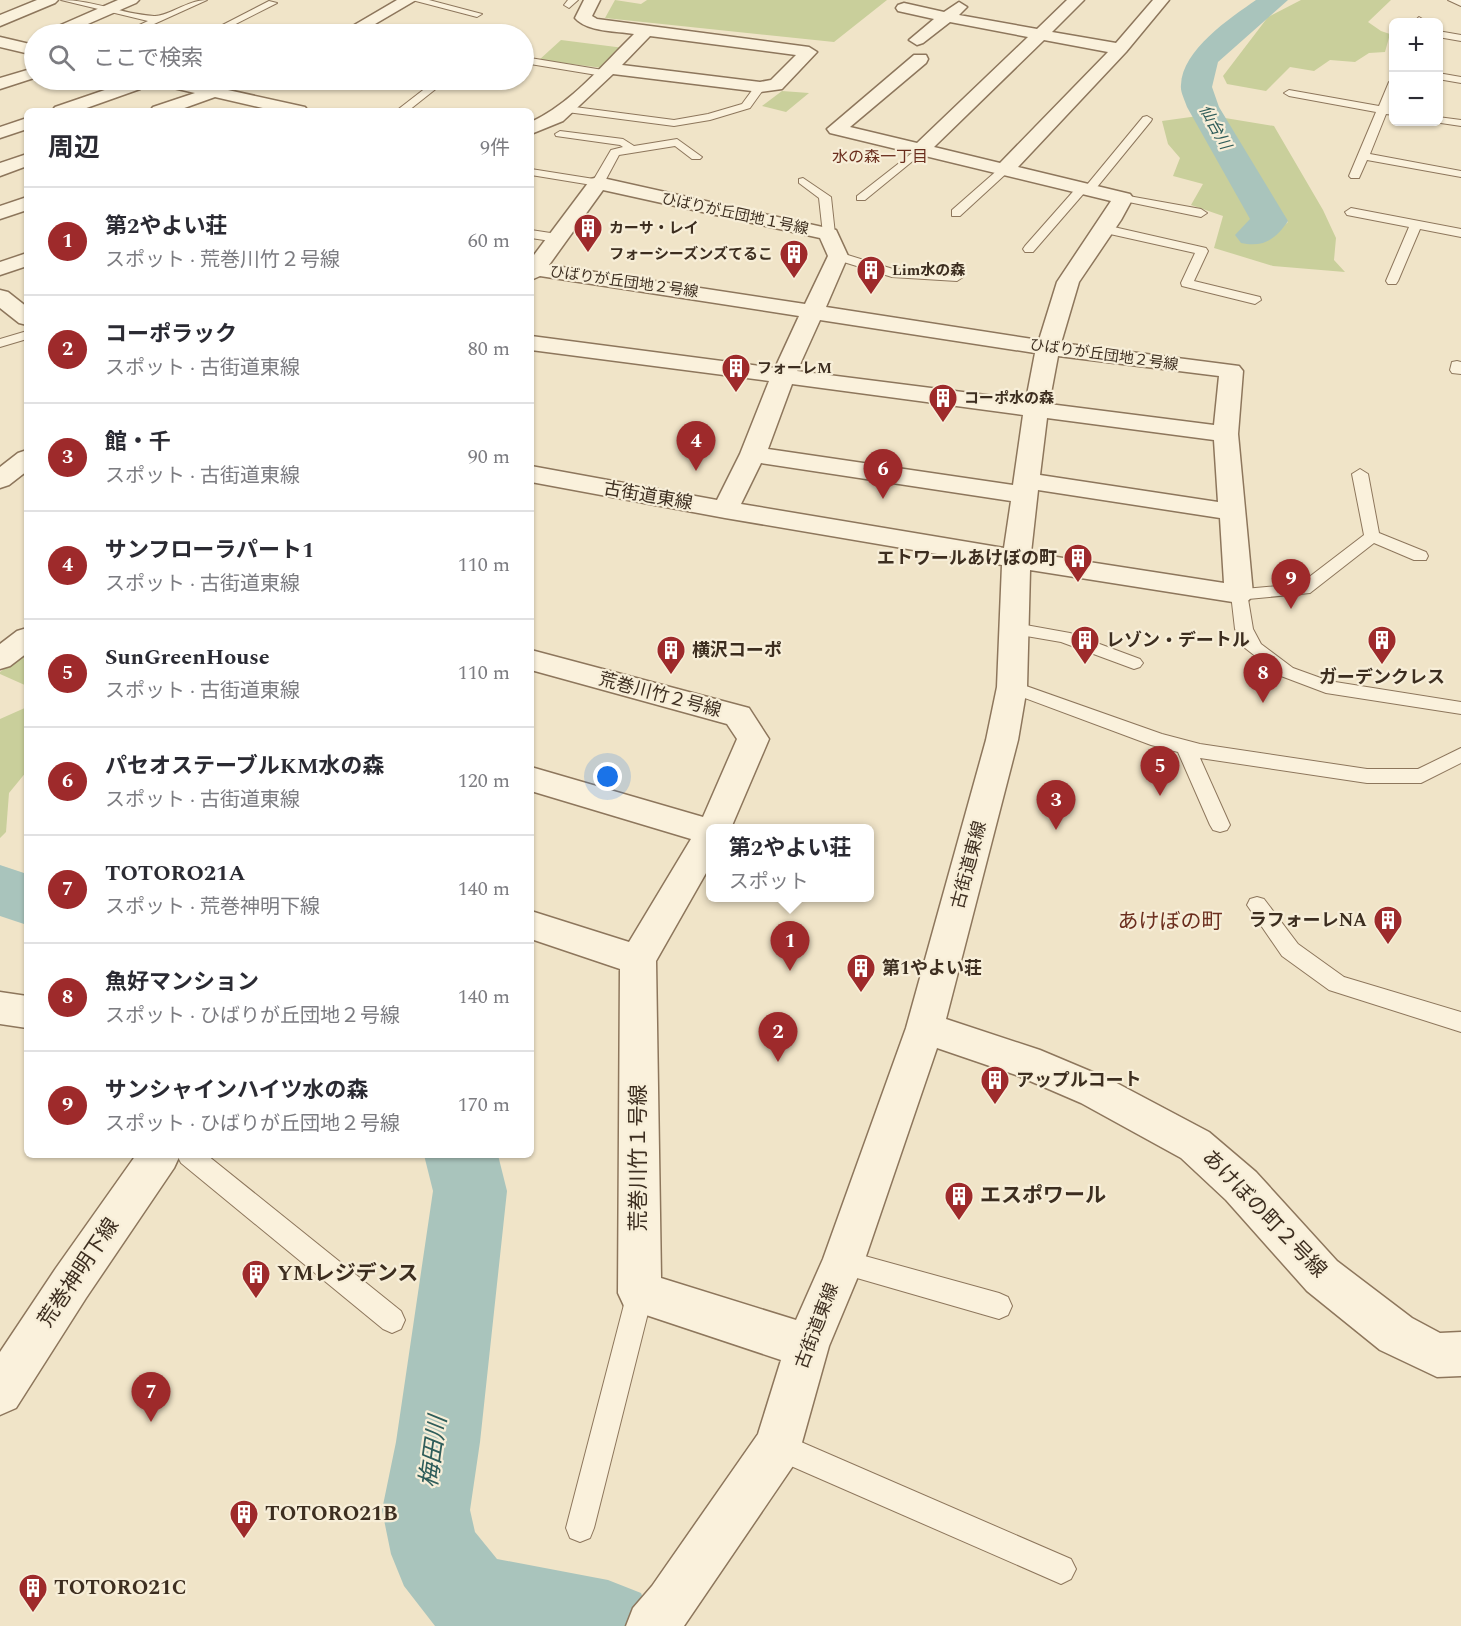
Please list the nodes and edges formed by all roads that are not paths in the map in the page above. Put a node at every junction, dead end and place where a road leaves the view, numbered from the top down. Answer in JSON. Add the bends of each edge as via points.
{"nodes":[{"id":1,"x":50,"y":0,"type":"edge"},
{"id":2,"x":66,"y":0,"type":"edge"},
{"id":3,"x":131,"y":0,"type":"edge"},
{"id":4,"x":202,"y":0,"type":"edge"},
{"id":5,"x":408,"y":0,"type":"edge"},
{"id":6,"x":417,"y":0,"type":"edge"},
{"id":7,"x":592,"y":0,"type":"edge"},
{"id":8,"x":968,"y":0,"type":"edge"},
{"id":9,"x":1076,"y":0,"type":"edge"},
{"id":10,"x":1161,"y":0,"type":"edge"},
{"id":11,"x":1453,"y":0,"type":"edge"},
{"id":12,"x":272,"y":3,"type":"dead end"},
{"id":13,"x":1461,"y":3,"type":"edge"},
{"id":14,"x":904,"y":8,"type":"dead end"},
{"id":15,"x":110,"y":9,"type":"junction"},
{"id":16,"x":477,"y":14,"type":"dead end"},
{"id":17,"x":947,"y":17,"type":"junction"},
{"id":18,"x":158,"y":20,"type":"junction"},
{"id":19,"x":0,"y":21,"type":"edge"},
{"id":20,"x":76,"y":24,"type":"edge"},
{"id":21,"x":149,"y":24,"type":"edge"},
{"id":22,"x":230,"y":24,"type":"edge"},
{"id":23,"x":365,"y":24,"type":"edge"},
{"id":24,"x":646,"y":30,"type":"junction"},
{"id":25,"x":1042,"y":34,"type":"junction"},
{"id":26,"x":1443,"y":35,"type":"edge"},
{"id":27,"x":1461,"y":38,"type":"edge"},
{"id":28,"x":917,"y":40,"type":"dead end"},
{"id":29,"x":0,"y":42,"type":"edge"},
{"id":30,"x":24,"y":45,"type":"edge"},
{"id":31,"x":1120,"y":49,"type":"junction"},
{"id":32,"x":920,"y":59,"type":"dead end"},
{"id":33,"x":534,"y":61,"type":"edge"},
{"id":34,"x":605,"y":70,"type":"junction"},
{"id":35,"x":24,"y":76,"type":"edge"},
{"id":36,"x":1443,"y":77,"type":"edge"},
{"id":37,"x":1461,"y":80,"type":"edge"},
{"id":38,"x":0,"y":84,"type":"edge"},
{"id":39,"x":760,"y":87,"type":"junction"},
{"id":40,"x":120,"y":90,"type":"edge"},
{"id":41,"x":204,"y":90,"type":"edge"},
{"id":42,"x":248,"y":90,"type":"edge"},
{"id":43,"x":429,"y":90,"type":"edge"},
{"id":44,"x":213,"y":92,"type":"junction"},
{"id":45,"x":1289,"y":93,"type":"dead end"},
{"id":46,"x":236,"y":97,"type":"junction"},
{"id":47,"x":69,"y":108,"type":"edge"},
{"id":48,"x":168,"y":108,"type":"edge"},
{"id":49,"x":286,"y":108,"type":"edge"},
{"id":50,"x":405,"y":108,"type":"edge"},
{"id":51,"x":567,"y":109,"type":"junction"},
{"id":52,"x":1388,"y":111,"type":"edge"},
{"id":53,"x":1148,"y":119,"type":"dead end"},
{"id":54,"x":1443,"y":121,"type":"edge"},
{"id":55,"x":1461,"y":123,"type":"edge"},
{"id":56,"x":24,"y":124,"type":"edge"},
{"id":57,"x":534,"y":128,"type":"edge"},
{"id":58,"x":0,"y":133,"type":"edge"},
{"id":59,"x":560,"y":134,"type":"dead end"},
{"id":60,"x":632,"y":149,"type":"junction"},
{"id":61,"x":921,"y":149,"type":"junction"},
{"id":62,"x":1362,"y":156,"type":"junction"},
{"id":63,"x":696,"y":157,"type":"dead end"},
{"id":64,"x":24,"y":161,"type":"edge"},
{"id":65,"x":1005,"y":169,"type":"junction"},
{"id":66,"x":0,"y":170,"type":"edge"},
{"id":67,"x":534,"y":172,"type":"edge"},
{"id":68,"x":1461,"y":174,"type":"edge"},
{"id":69,"x":1355,"y":176,"type":"dead end"},
{"id":70,"x":803,"y":181,"type":"dead end"},
{"id":71,"x":598,"y":183,"type":"junction"},
{"id":72,"x":1085,"y":189,"type":"junction"},
{"id":73,"x":861,"y":198,"type":"dead end"},
{"id":74,"x":1123,"y":198,"type":"junction"},
{"id":75,"x":24,"y":204,"type":"edge"},
{"id":76,"x":1351,"y":212,"type":"dead end"},
{"id":77,"x":0,"y":213,"type":"edge"},
{"id":78,"x":956,"y":213,"type":"dead end"},
{"id":79,"x":1201,"y":213,"type":"dead end"},
{"id":80,"x":1416,"y":224,"type":"junction"},
{"id":81,"x":1105,"y":229,"type":"junction"},
{"id":82,"x":1461,"y":233,"type":"edge"},
{"id":83,"x":534,"y":234,"type":"edge"},
{"id":84,"x":829,"y":234,"type":"junction"},
{"id":85,"x":557,"y":238,"type":"junction"},
{"id":86,"x":1029,"y":249,"type":"dead end"},
{"id":87,"x":838,"y":256,"type":"junction"},
{"id":88,"x":24,"y":260,"type":"edge"},
{"id":89,"x":0,"y":269,"type":"edge"},
{"id":90,"x":534,"y":271,"type":"edge"},
{"id":91,"x":534,"y":272,"type":"edge"},
{"id":92,"x":957,"y":277,"type":"dead end"},
{"id":93,"x":1392,"y":281,"type":"dead end"},
{"id":94,"x":0,"y":297,"type":"edge"},
{"id":95,"x":1255,"y":300,"type":"dead end"},
{"id":96,"x":812,"y":310,"type":"junction"},
{"id":97,"x":24,"y":316,"type":"edge"},
{"id":98,"x":24,"y":336,"type":"edge"},
{"id":99,"x":0,"y":343,"type":"edge"},
{"id":100,"x":534,"y":344,"type":"edge"},
{"id":101,"x":1048,"y":348,"type":"junction"},
{"id":102,"x":783,"y":376,"type":"junction"},
{"id":103,"x":1036,"y":409,"type":"junction"},
{"id":104,"x":1226,"y":434,"type":"junction"},
{"id":105,"x":753,"y":454,"type":"junction"},
{"id":106,"x":24,"y":460,"type":"edge"},
{"id":107,"x":1360,"y":474,"type":"dead end"},
{"id":108,"x":534,"y":475,"type":"edge"},
{"id":109,"x":0,"y":480,"type":"edge"},
{"id":110,"x":1026,"y":488,"type":"junction"},
{"id":111,"x":725,"y":510,"type":"junction"},
{"id":112,"x":1232,"y":512,"type":"junction"},
{"id":113,"x":1372,"y":536,"type":"junction"},
{"id":114,"x":1420,"y":556,"type":"dead end"},
{"id":115,"x":1016,"y":559,"type":"junction"},
{"id":116,"x":1239,"y":594,"type":"junction"},
{"id":117,"x":1014,"y":629,"type":"junction"},
{"id":118,"x":24,"y":640,"type":"edge"},
{"id":119,"x":0,"y":658,"type":"edge"},
{"id":120,"x":534,"y":661,"type":"edge"},
{"id":121,"x":1134,"y":663,"type":"dead end"},
{"id":122,"x":1012,"y":687,"type":"junction"},
{"id":123,"x":1461,"y":708,"type":"edge"},
{"id":124,"x":1186,"y":748,"type":"junction"},
{"id":125,"x":1461,"y":755,"type":"edge"},
{"id":126,"x":534,"y":780,"type":"edge"},
{"id":127,"x":717,"y":824,"type":"edge"},
{"id":128,"x":1220,"y":825,"type":"dead end"},
{"id":129,"x":706,"y":831,"type":"edge"},
{"id":130,"x":706,"y":845,"type":"edge"},
{"id":131,"x":1257,"y":905,"type":"dead end"},
{"id":132,"x":534,"y":927,"type":"edge"},
{"id":133,"x":638,"y":960,"type":"junction"},
{"id":134,"x":0,"y":1008,"type":"edge"},
{"id":135,"x":24,"y":1012,"type":"edge"},
{"id":136,"x":1461,"y":1022,"type":"edge"},
{"id":137,"x":925,"y":1028,"type":"junction"},
{"id":138,"x":158,"y":1158,"type":"edge"},
{"id":139,"x":193,"y":1158,"type":"edge"},
{"id":140,"x":843,"y":1262,"type":"junction"},
{"id":141,"x":640,"y":1293,"type":"junction"},
{"id":142,"x":999,"y":1306,"type":"dead end"},
{"id":143,"x":392,"y":1320,"type":"dead end"},
{"id":144,"x":807,"y":1346,"type":"junction"},
{"id":145,"x":1461,"y":1354,"type":"edge"},
{"id":146,"x":0,"y":1392,"type":"edge"},
{"id":147,"x":778,"y":1446,"type":"junction"},
{"id":148,"x":580,"y":1528,"type":"dead end"},
{"id":149,"x":1061,"y":1569,"type":"dead end"},
{"id":150,"x":661,"y":1615,"type":"edge"}],
"edges":[{"from":1,"to":19,"type":"street"},
{"from":2,"to":15,"type":"lane"},
{"from":3,"to":15,"type":"street"},
{"from":4,"to":18,"type":"lane"},
{"from":5,"to":23,"type":"street"},
{"from":6,"to":16,"type":"lane"},
{"from":7,"to":24,"type":"street","via":[[583,18],[593,23]]},
{"from":8,"to":17,"type":"street"},
{"from":9,"to":25,"type":"street"},
{"from":10,"to":31,"type":"street"},
{"from":11,"to":13,"type":"lane"},
{"from":12,"to":22,"type":"lane"},
{"from":14,"to":17,"type":"street"},
{"from":15,"to":18,"type":"lane"},
{"from":15,"to":20,"type":"street"},
{"from":17,"to":25,"type":"street"},
{"from":17,"to":28,"type":"street"},
{"from":18,"to":21,"type":"lane"},
{"from":24,"to":34,"type":"street"},
{"from":24,"to":39,"type":"street","via":[[809,52],[776,85]]},
{"from":25,"to":31,"type":"street"},
{"from":25,"to":61,"type":"street"},
{"from":26,"to":27,"type":"lane"},
{"from":29,"to":30,"type":"street"},
{"from":31,"to":65,"type":"street"},
{"from":32,"to":61,"type":"street","via":[[836,129]]},
{"from":33,"to":34,"type":"lane"},
{"from":34,"to":39,"type":"street"},
{"from":34,"to":51,"type":"street"},
{"from":35,"to":38,"type":"street"},
{"from":36,"to":37,"type":"lane"},
{"from":39,"to":51,"type":"lane","via":[[746,106],[674,123]]},
{"from":40,"to":47,"type":"street"},
{"from":41,"to":44,"type":"street"},
{"from":42,"to":46,"type":"street"},
{"from":43,"to":50,"type":"lane"},
{"from":44,"to":46,"type":"street"},
{"from":44,"to":48,"type":"street"},
{"from":45,"to":52,"type":"lane"},
{"from":46,"to":49,"type":"street"},
{"from":51,"to":57,"type":"street"},
{"from":52,"to":62,"type":"lane"},
{"from":53,"to":72,"type":"lane"},
{"from":54,"to":55,"type":"lane"},
{"from":56,"to":58,"type":"street"},
{"from":59,"to":60,"type":"lane","via":[[623,142]]},
{"from":60,"to":63,"type":"lane","via":[[677,142]]},
{"from":60,"to":71,"type":"lane","via":[[615,152]]},
{"from":61,"to":65,"type":"street"},
{"from":61,"to":73,"type":"lane"},
{"from":62,"to":68,"type":"lane"},
{"from":62,"to":69,"type":"lane"},
{"from":64,"to":66,"type":"street"},
{"from":65,"to":72,"type":"street"},
{"from":65,"to":78,"type":"lane"},
{"from":67,"to":71,"type":"lane"},
{"from":70,"to":84,"type":"lane","via":[[825,197],[823,207]]},
{"from":71,"to":84,"type":"street","name":"ひばりが丘団地１号線"},
{"from":71,"to":85,"type":"street"},
{"from":72,"to":74,"type":"street"},
{"from":72,"to":86,"type":"lane"},
{"from":74,"to":79,"type":"lane"},
{"from":74,"to":81,"type":"street"},
{"from":75,"to":77,"type":"street"},
{"from":76,"to":80,"type":"lane"},
{"from":80,"to":82,"type":"lane"},
{"from":80,"to":93,"type":"lane"},
{"from":81,"to":95,"type":"lane","via":[[1202,251],[1187,283]]},
{"from":81,"to":101,"type":"street","via":[[1068,282]]},
{"from":83,"to":85,"type":"lane"},
{"from":84,"to":87,"type":"street","name":"ひばりが丘団地１号線"},
{"from":85,"to":90,"type":"street"},
{"from":87,"to":92,"type":"lane","via":[[892,273]]},
{"from":87,"to":96,"type":"street"},
{"from":88,"to":89,"type":"street"},
{"from":91,"to":96,"type":"street","name":"ひばりが丘団地２号線"},
{"from":94,"to":97,"type":"street"},
{"from":96,"to":101,"type":"street","name":"ひばりが丘団地２号線"},
{"from":96,"to":102,"type":"street"},
{"from":98,"to":99,"type":"lane"},
{"from":100,"to":102,"type":"street"},
{"from":101,"to":103,"type":"street"},
{"from":101,"to":104,"type":"street","name":"ひばりが丘団地２号線","via":[[1231,371]]},
{"from":102,"to":103,"type":"street"},
{"from":102,"to":105,"type":"street"},
{"from":103,"to":104,"type":"street"},
{"from":103,"to":110,"type":"street"},
{"from":104,"to":112,"type":"street","name":"ひばりが丘団地２号線"},
{"from":105,"to":110,"type":"street"},
{"from":105,"to":111,"type":"street"},
{"from":106,"to":109,"type":"street"},
{"from":107,"to":113,"type":"lane"},
{"from":108,"to":111,"type":"street","name":"古街道東線"},
{"from":110,"to":112,"type":"street"},
{"from":110,"to":115,"type":"street"},
{"from":111,"to":115,"type":"street","name":"古街道東線"},
{"from":112,"to":116,"type":"street","name":"ひばりが丘団地２号線"},
{"from":113,"to":114,"type":"lane"},
{"from":113,"to":116,"type":"lane","via":[[1304,589]]},
{"from":115,"to":116,"type":"street"},
{"from":115,"to":117,"type":"street","name":"古街道東線"},
{"from":116,"to":123,"type":"lane","via":[[1244,629],[1254,648],[1287,672],[1326,687]]},
{"from":117,"to":121,"type":"lane","via":[[1064,638]]},
{"from":117,"to":122,"type":"street","name":"古街道東線"},
{"from":118,"to":119,"type":"street"},
{"from":120,"to":127,"type":"street","name":"荒巻川竹２号線","via":[[738,716],[753,739]]},
{"from":122,"to":124,"type":"lane"},
{"from":122,"to":137,"type":"street","name":"古街道東線","via":[[1002,740]]},
{"from":124,"to":125,"type":"lane","via":[[1367,776],[1421,776]]},
{"from":124,"to":128,"type":"lane"},
{"from":126,"to":129,"type":"street"},
{"from":130,"to":133,"type":"street"},
{"from":131,"to":136,"type":"lane","via":[[1290,950],[1337,984]]},
{"from":132,"to":133,"type":"street"},
{"from":133,"to":141,"type":"street","name":"荒巻川竹１号線"},
{"from":134,"to":135,"type":"street"},
{"from":137,"to":140,"type":"street","name":"古街道東線"},
{"from":137,"to":145,"type":"street","name":"あけぼの町２号線","via":[[1026,1062],[1095,1091],[1196,1145],[1241,1186],[1322,1276],[1396,1334],[1437,1354]]},
{"from":138,"to":146,"type":"street","name":"荒巻神明下線"},
{"from":139,"to":143,"type":"lane"},
{"from":140,"to":142,"type":"lane"},
{"from":140,"to":144,"type":"street","name":"古街道東線"},
{"from":141,"to":144,"type":"street"},
{"from":141,"to":148,"type":"lane"},
{"from":144,"to":147,"type":"street","name":"古街道東線"},
{"from":147,"to":149,"type":"lane"},
{"from":147,"to":150,"type":"street","name":"古街道東線"}]}
